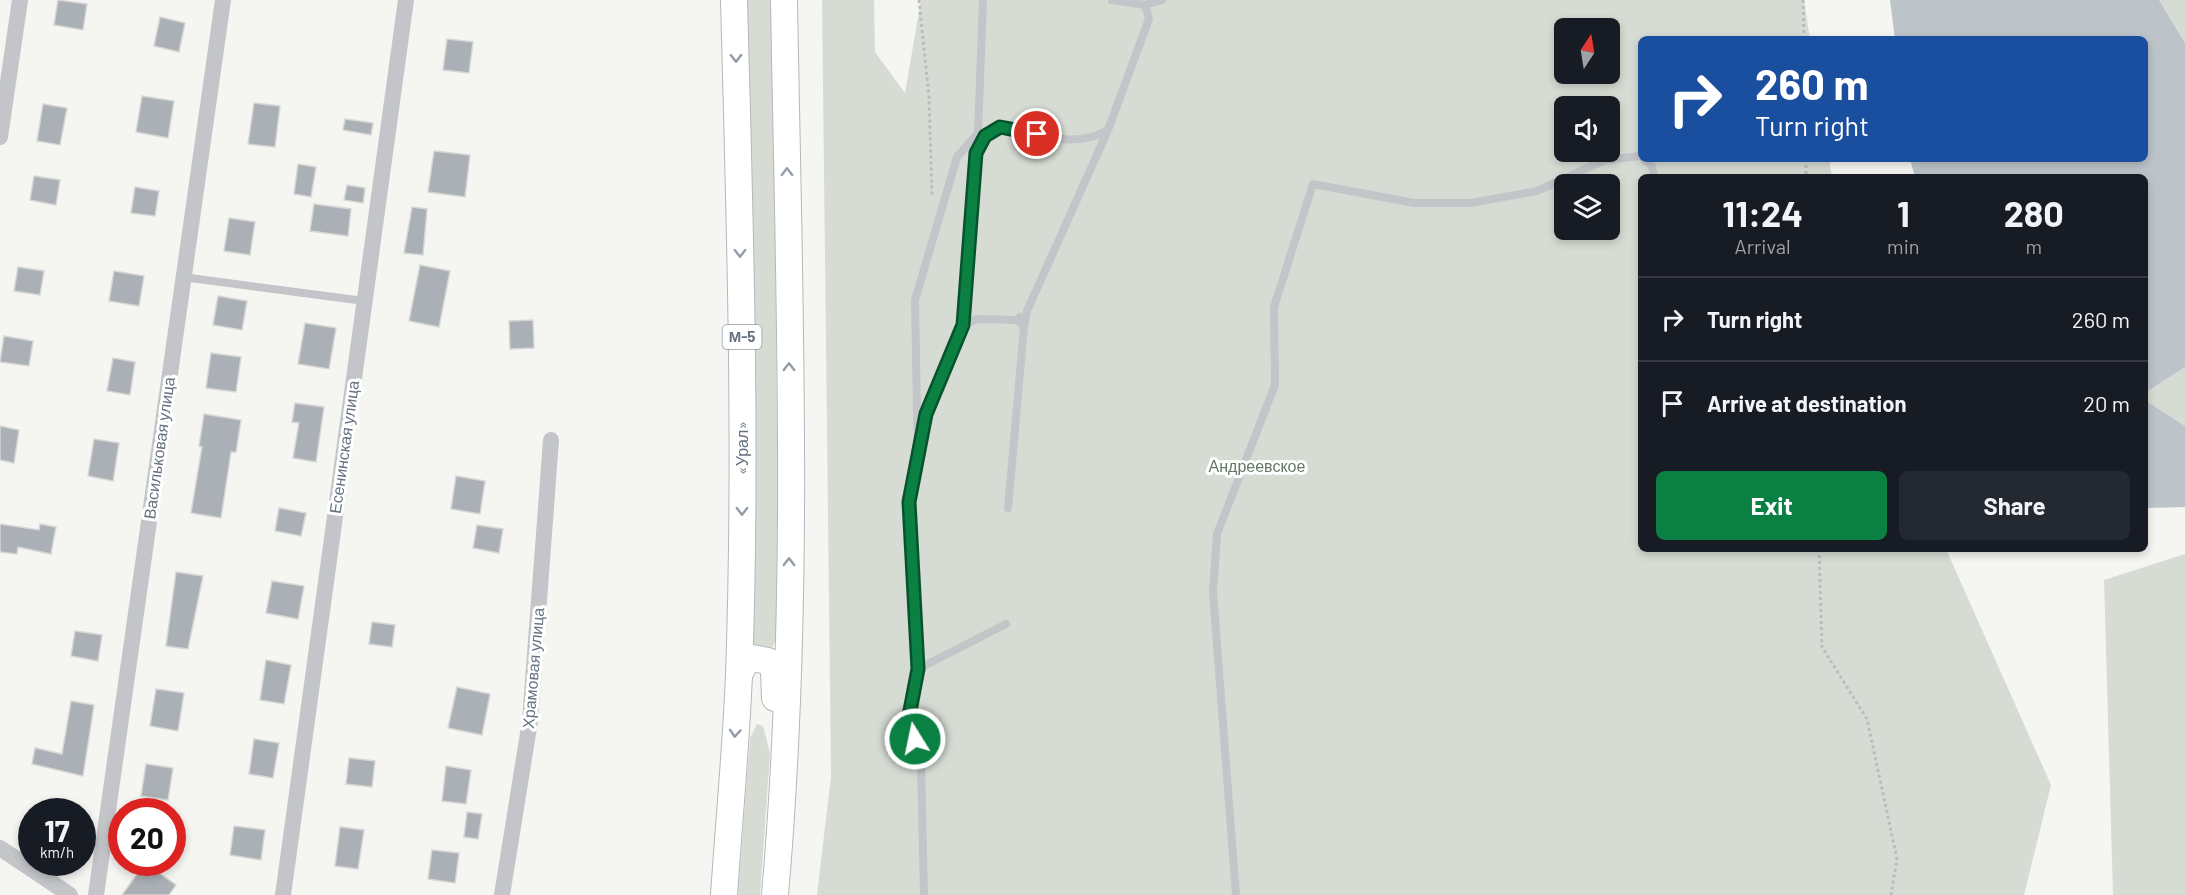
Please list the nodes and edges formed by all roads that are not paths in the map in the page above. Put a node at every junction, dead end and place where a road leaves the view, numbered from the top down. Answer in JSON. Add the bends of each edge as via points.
{"nodes":[{"id":1,"x":20,"y":0,"type":"edge"},
{"id":2,"x":223,"y":0,"type":"edge"},
{"id":3,"x":405,"y":0,"type":"edge"},
{"id":4,"x":734,"y":0,"type":"edge"},
{"id":5,"x":783,"y":0,"type":"edge"},
{"id":6,"x":983,"y":0,"type":"edge"},
{"id":7,"x":1112,"y":0,"type":"edge"},
{"id":8,"x":1158,"y":1,"type":"edge"},
{"id":9,"x":1145,"y":5,"type":"junction"},
{"id":10,"x":1000,"y":127,"type":"junction"},
{"id":11,"x":1107,"y":130,"type":"junction"},
{"id":12,"x":978,"y":133,"type":"junction"},
{"id":13,"x":0,"y":137,"type":"edge"},
{"id":14,"x":1638,"y":156,"type":"edge"},
{"id":15,"x":183,"y":277,"type":"junction"},
{"id":16,"x":364,"y":301,"type":"junction"},
{"id":17,"x":1027,"y":311,"type":"junction"},
{"id":18,"x":1017,"y":320,"type":"junction"},
{"id":19,"x":963,"y":325,"type":"junction"},
{"id":20,"x":1024,"y":327,"type":"junction"},
{"id":21,"x":551,"y":440,"type":"dead end"},
{"id":22,"x":918,"y":469,"type":"junction"},
{"id":23,"x":1008,"y":508,"type":"dead end"},
{"id":24,"x":1006,"y":624,"type":"dead end"},
{"id":25,"x":918,"y":669,"type":"junction"},
{"id":26,"x":738,"y":675,"type":"junction"},
{"id":27,"x":779,"y":846,"type":"junction"},
{"id":28,"x":0,"y":848,"type":"edge"},
{"id":29,"x":70,"y":895,"type":"edge"},
{"id":30,"x":96,"y":895,"type":"edge"},
{"id":31,"x":283,"y":895,"type":"edge"},
{"id":32,"x":502,"y":895,"type":"edge"},
{"id":33,"x":724,"y":895,"type":"edge"},
{"id":34,"x":775,"y":895,"type":"edge"},
{"id":35,"x":924,"y":895,"type":"edge"},
{"id":36,"x":1236,"y":895,"type":"edge"}],
"edges":[{"from":1,"to":13,"type":"street"},
{"from":2,"to":15,"type":"street","name":"Васильковая улица"},
{"from":3,"to":16,"type":"street","name":"Есенинская улица"},
{"from":4,"to":26,"type":"main road","name":"«Урал»","number":"М-5","one_way":true,"via":[[741,298]]},
{"from":27,"to":5,"type":"main road","one_way":true,"via":[[787,738],[789,597],[790,323]]},
{"from":6,"to":12,"type":"lane"},
{"from":7,"to":9,"type":"lane"},
{"from":8,"to":9,"type":"lane"},
{"from":9,"to":11,"type":"lane","via":[[1149,19]]},
{"from":10,"to":11,"type":"lane","via":[[1074,140],[1094,139]]},
{"from":10,"to":12,"type":"lane"},
{"from":10,"to":19,"type":"lane","via":[[985,136],[976,153]]},
{"from":11,"to":17,"type":"lane"},
{"from":12,"to":22,"type":"lane","via":[[957,157],[915,300]]},
{"from":14,"to":36,"type":"lane","via":[[1605,160],[1537,191],[1470,203],[1414,203],[1313,184],[1274,307],[1275,385],[1217,534],[1213,592]]},
{"from":15,"to":16,"type":"lane"},
{"from":15,"to":30,"type":"street","name":"Васильковая улица"},
{"from":16,"to":31,"type":"street","name":"Есенинская улица"},
{"from":17,"to":18,"type":"lane"},
{"from":17,"to":20,"type":"lane"},
{"from":18,"to":19,"type":"lane","via":[[977,319]]},
{"from":18,"to":20,"type":"lane"},
{"from":19,"to":22,"type":"lane","via":[[926,414]]},
{"from":20,"to":23,"type":"lane"},
{"from":21,"to":32,"type":"street","name":"Храмовая улица","via":[[530,722]]},
{"from":22,"to":25,"type":"lane","via":[[909,502]]},
{"from":24,"to":25,"type":"lane"},
{"from":25,"to":35,"type":"lane","via":[[909,716],[921,762]]},
{"from":26,"to":27,"type":"main road","via":[[752,658],[768,661],[774,670],[770,819],[772,835]]},
{"from":26,"to":33,"type":"main road","name":"«Урал»","number":"М-5","one_way":true},
{"from":27,"to":34,"type":"main road"},
{"from":28,"to":29,"type":"street"}]}
